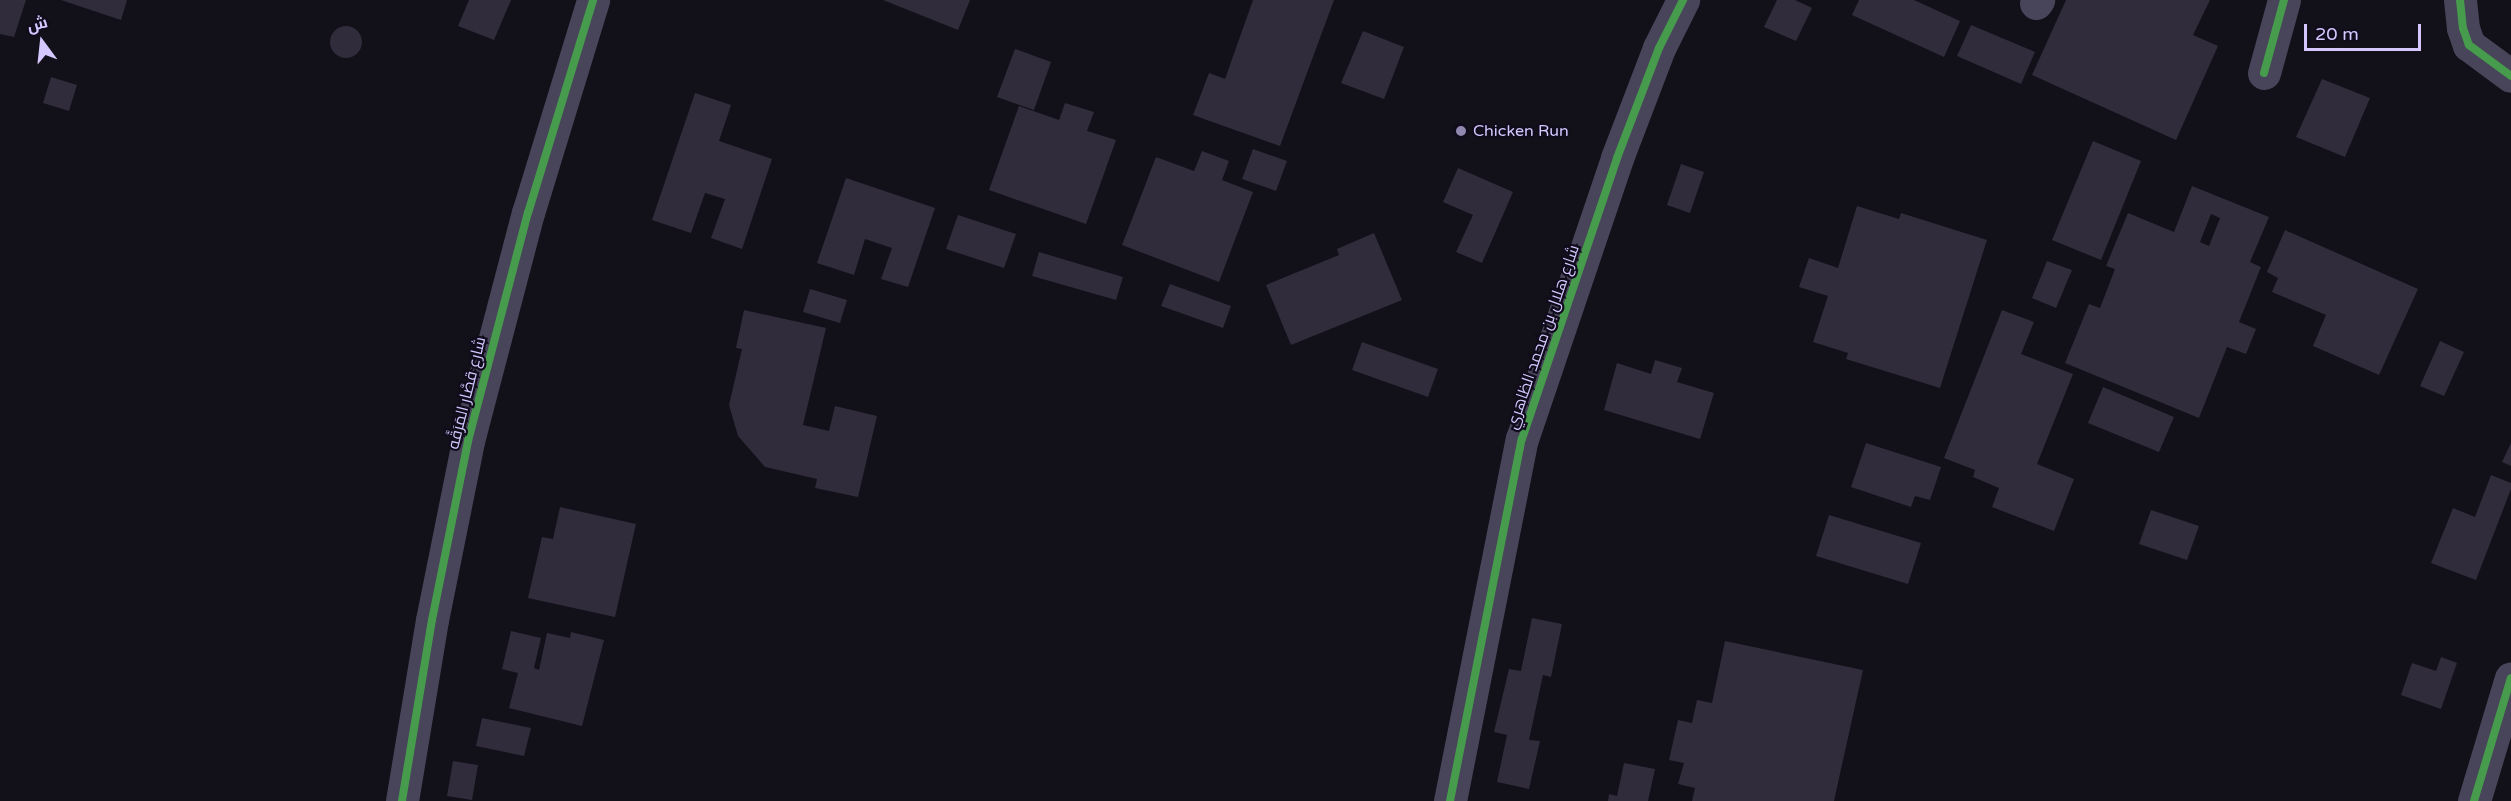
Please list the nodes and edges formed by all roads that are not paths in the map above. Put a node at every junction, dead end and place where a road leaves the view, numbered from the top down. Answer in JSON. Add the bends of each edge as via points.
{"nodes":[{"id":1,"x":592,"y":0,"type":"edge"},
{"id":2,"x":1683,"y":0,"type":"edge"},
{"id":3,"x":2284,"y":0,"type":"edge"},
{"id":4,"x":2460,"y":0,"type":"edge"},
{"id":5,"x":2264,"y":73,"type":"dead end"},
{"id":6,"x":2511,"y":76,"type":"edge"},
{"id":7,"x":2511,"y":678,"type":"edge"},
{"id":8,"x":402,"y":801,"type":"edge"},
{"id":9,"x":1450,"y":801,"type":"edge"},
{"id":10,"x":2474,"y":801,"type":"edge"}],
"edges":[{"from":1,"to":8,"type":"street","name":"شارع قصَّار المَرَقَّه","via":[[528,213],[468,441],[432,620]]},
{"from":2,"to":9,"type":"street","name":"شارع هلال بن محمد الظاهري","via":[[1659,48],[1617,158],[1522,440]]},
{"from":3,"to":5,"type":"street"},
{"from":4,"to":6,"type":"street","via":[[2469,45]]},
{"from":7,"to":10,"type":"street"}]}
